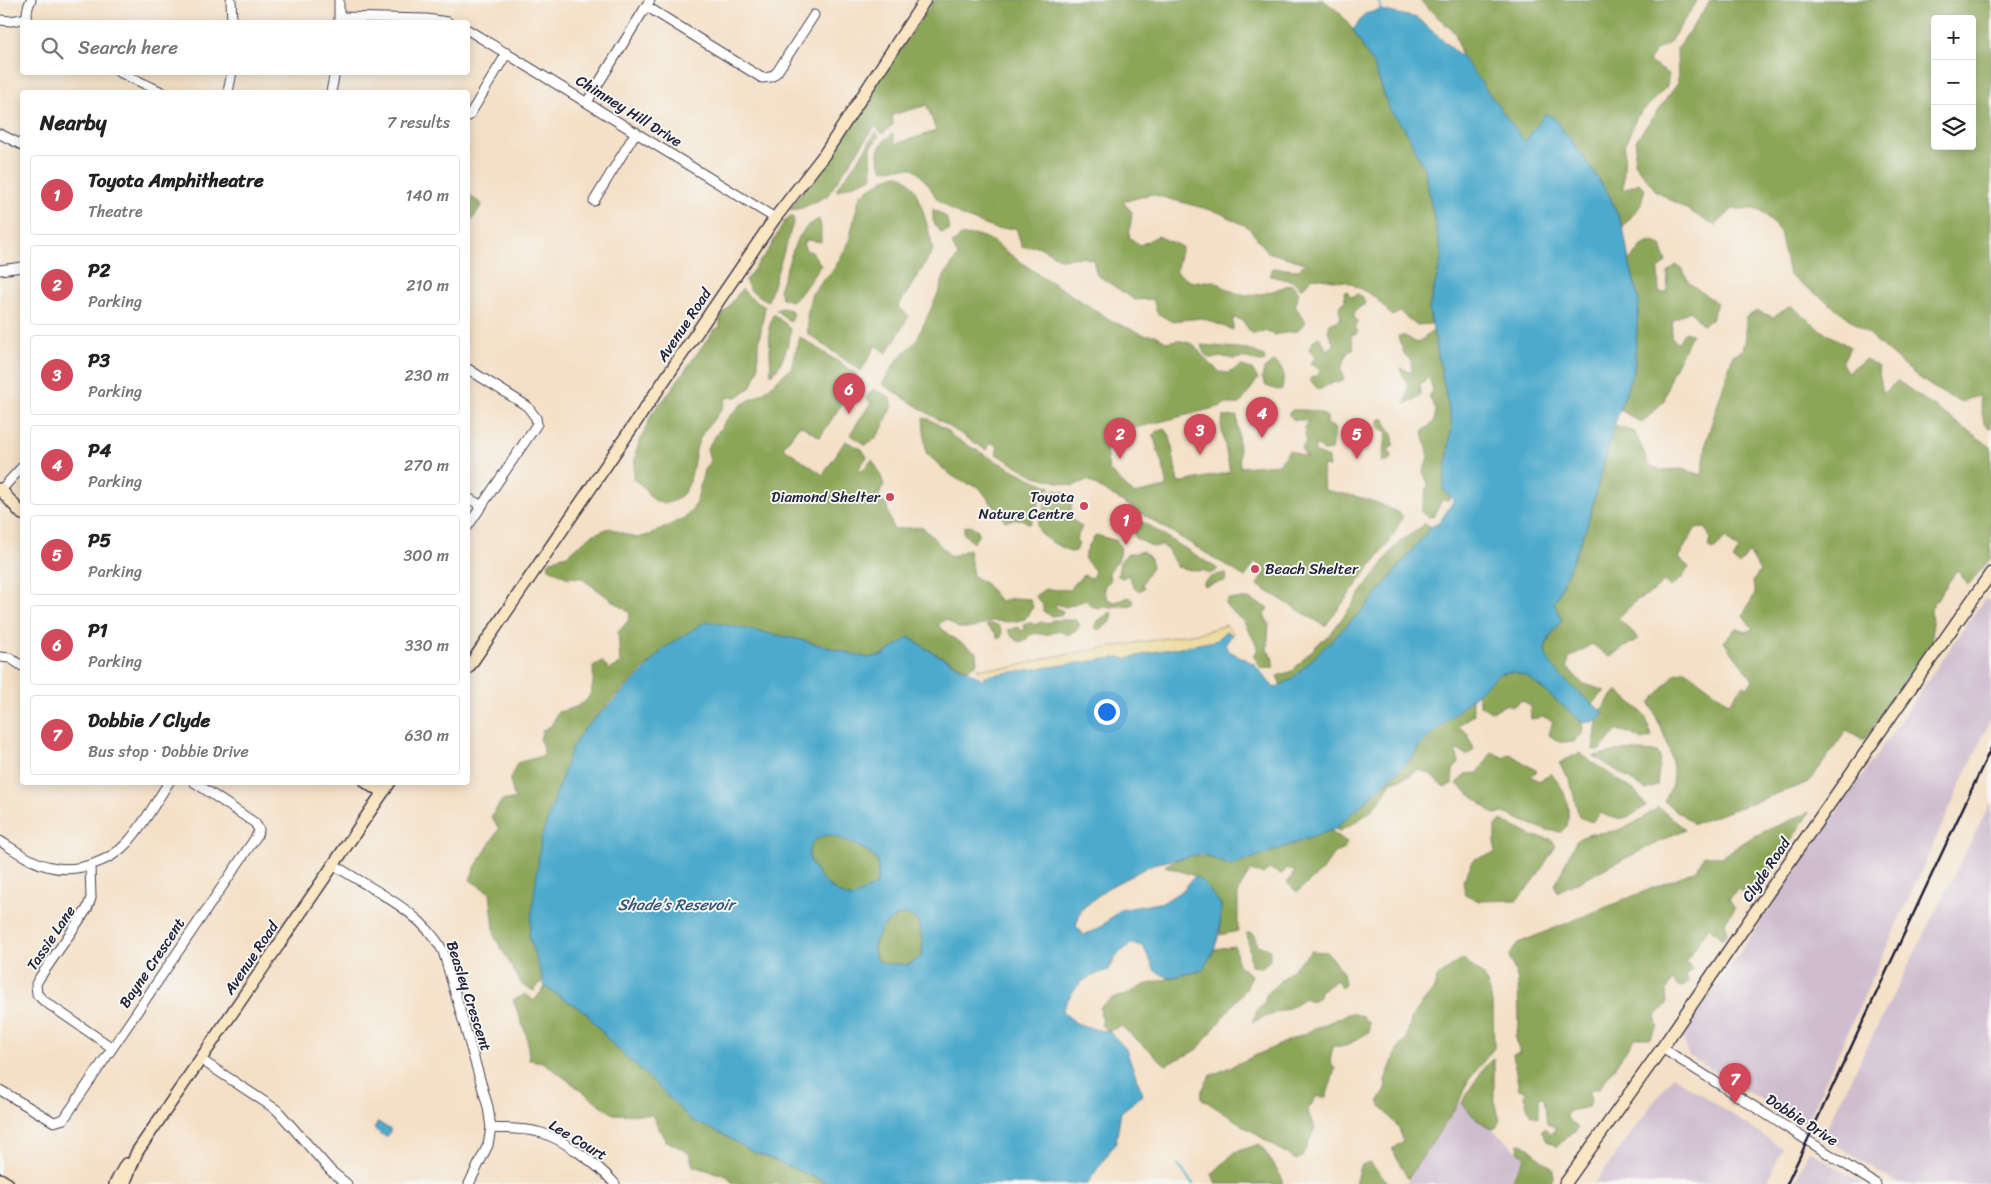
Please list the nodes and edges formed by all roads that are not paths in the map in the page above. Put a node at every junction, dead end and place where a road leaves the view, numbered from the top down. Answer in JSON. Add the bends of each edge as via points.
{"nodes":[{"id":1,"x":31,"y":0,"type":"edge"},
{"id":2,"x":231,"y":0,"type":"edge"},
{"id":3,"x":339,"y":0,"type":"edge"},
{"id":4,"x":925,"y":0,"type":"edge"},
{"id":5,"x":648,"y":3,"type":"edge"},
{"id":6,"x":814,"y":15,"type":"dead end"},
{"id":7,"x":0,"y":20,"type":"edge"},
{"id":8,"x":20,"y":20,"type":"edge"},
{"id":9,"x":28,"y":20,"type":"edge"},
{"id":10,"x":232,"y":20,"type":"edge"},
{"id":11,"x":339,"y":20,"type":"edge"},
{"id":12,"x":433,"y":20,"type":"edge"},
{"id":13,"x":470,"y":31,"type":"edge"},
{"id":14,"x":507,"y":53,"type":"junction"},
{"id":15,"x":125,"y":75,"type":"edge"},
{"id":16,"x":231,"y":75,"type":"edge"},
{"id":17,"x":334,"y":75,"type":"edge"},
{"id":18,"x":158,"y":90,"type":"edge"},
{"id":19,"x":228,"y":90,"type":"edge"},
{"id":20,"x":331,"y":90,"type":"edge"},
{"id":21,"x":587,"y":102,"type":"junction"},
{"id":22,"x":470,"y":114,"type":"edge"},
{"id":23,"x":636,"y":132,"type":"junction"},
{"id":24,"x":0,"y":134,"type":"edge"},
{"id":25,"x":20,"y":144,"type":"edge"},
{"id":26,"x":594,"y":201,"type":"dead end"},
{"id":27,"x":775,"y":218,"type":"junction"},
{"id":28,"x":20,"y":267,"type":"edge"},
{"id":29,"x":0,"y":270,"type":"edge"},
{"id":30,"x":470,"y":370,"type":"edge"},
{"id":31,"x":20,"y":469,"type":"edge"},
{"id":32,"x":0,"y":490,"type":"edge"},
{"id":33,"x":470,"y":499,"type":"edge"},
{"id":34,"x":482,"y":506,"type":"junction"},
{"id":35,"x":20,"y":512,"type":"edge"},
{"id":36,"x":470,"y":523,"type":"edge"},
{"id":37,"x":1991,"y":573,"type":"edge"},
{"id":38,"x":0,"y":657,"type":"edge"},
{"id":39,"x":20,"y":665,"type":"edge"},
{"id":40,"x":470,"y":665,"type":"edge"},
{"id":41,"x":167,"y":785,"type":"edge"},
{"id":42,"x":198,"y":785,"type":"edge"},
{"id":43,"x":370,"y":785,"type":"edge"},
{"id":44,"x":386,"y":785,"type":"edge"},
{"id":45,"x":0,"y":841,"type":"edge"},
{"id":46,"x":333,"y":864,"type":"junction"},
{"id":47,"x":90,"y":866,"type":"junction"},
{"id":48,"x":111,"y":1048,"type":"junction"},
{"id":49,"x":1662,"y":1048,"type":"junction"},
{"id":50,"x":200,"y":1059,"type":"junction"},
{"id":51,"x":0,"y":1090,"type":"edge"},
{"id":52,"x":492,"y":1128,"type":"junction"},
{"id":53,"x":138,"y":1152,"type":"junction"},
{"id":54,"x":0,"y":1179,"type":"edge"},
{"id":55,"x":8,"y":1184,"type":"edge"},
{"id":56,"x":114,"y":1184,"type":"edge"},
{"id":57,"x":124,"y":1184,"type":"edge"},
{"id":58,"x":347,"y":1184,"type":"edge"},
{"id":59,"x":469,"y":1184,"type":"edge"},
{"id":60,"x":615,"y":1184,"type":"edge"},
{"id":61,"x":1565,"y":1184,"type":"edge"},
{"id":62,"x":1876,"y":1184,"type":"edge"}],
"edges":[{"from":1,"to":9,"type":"street"},
{"from":2,"to":10,"type":"street"},
{"from":3,"to":11,"type":"street"},
{"from":4,"to":27,"type":"street","name":"Avenue Road","via":[[824,155]]},
{"from":5,"to":6,"type":"street","via":[[762,78],[777,72]]},
{"from":5,"to":21,"type":"street"},
{"from":7,"to":8,"type":"street"},
{"from":11,"to":12,"type":"street"},
{"from":13,"to":14,"type":"street","name":"Chimney Hill Drive"},
{"from":14,"to":21,"type":"street","name":"Chimney Hill Drive"},
{"from":14,"to":22,"type":"street"},
{"from":15,"to":18,"type":"street"},
{"from":16,"to":19,"type":"street"},
{"from":17,"to":20,"type":"street"},
{"from":21,"to":23,"type":"street","name":"Chimney Hill Drive"},
{"from":23,"to":26,"type":"street"},
{"from":23,"to":27,"type":"street","name":"Chimney Hill Drive"},
{"from":24,"to":25,"type":"street"},
{"from":27,"to":40,"type":"street","name":"Avenue Road"},
{"from":28,"to":29,"type":"street"},
{"from":30,"to":34,"type":"street","via":[[528,406],[537,424]]},
{"from":31,"to":32,"type":"street"},
{"from":32,"to":35,"type":"street"},
{"from":33,"to":34,"type":"street"},
{"from":34,"to":36,"type":"street"},
{"from":37,"to":49,"type":"street","name":"Clyde Road"},
{"from":38,"to":39,"type":"street","via":[[10,658]]},
{"from":41,"to":47,"type":"street","via":[[127,844]]},
{"from":42,"to":48,"type":"street","name":"Bayne Crescent","via":[[255,823],[259,830]]},
{"from":43,"to":44,"type":"street"},
{"from":44,"to":46,"type":"street","name":"Avenue Road"},
{"from":45,"to":47,"type":"street","via":[[30,860],[52,868]]},
{"from":46,"to":50,"type":"street","name":"Avenue Road"},
{"from":46,"to":52,"type":"street","name":"Beasley Crescent","via":[[414,916],[435,936],[445,960]]},
{"from":47,"to":48,"type":"street","name":"Tassie Lane","via":[[91,898],[87,909],[40,977],[36,984],[37,994]]},
{"from":48,"to":51,"type":"street","name":"Bayne Crescent","via":[[64,1119],[54,1122]]},
{"from":49,"to":61,"type":"street","name":"Clyde Road"},
{"from":49,"to":62,"type":"street","name":"Dobbie Drive"},
{"from":50,"to":53,"type":"street","name":"Avenue Road"},
{"from":50,"to":58,"type":"street","via":[[277,1110],[331,1171]]},
{"from":52,"to":59,"type":"street","name":"Beasley Crescent","via":[[488,1145]]},
{"from":52,"to":60,"type":"street","name":"Lee Court","via":[[528,1130],[550,1136],[593,1162]]},
{"from":53,"to":56,"type":"street","name":"Avenue Road","via":[[130,1158]]},
{"from":53,"to":57,"type":"street","name":"Avenue Road"},
{"from":54,"to":55,"type":"street"}]}
